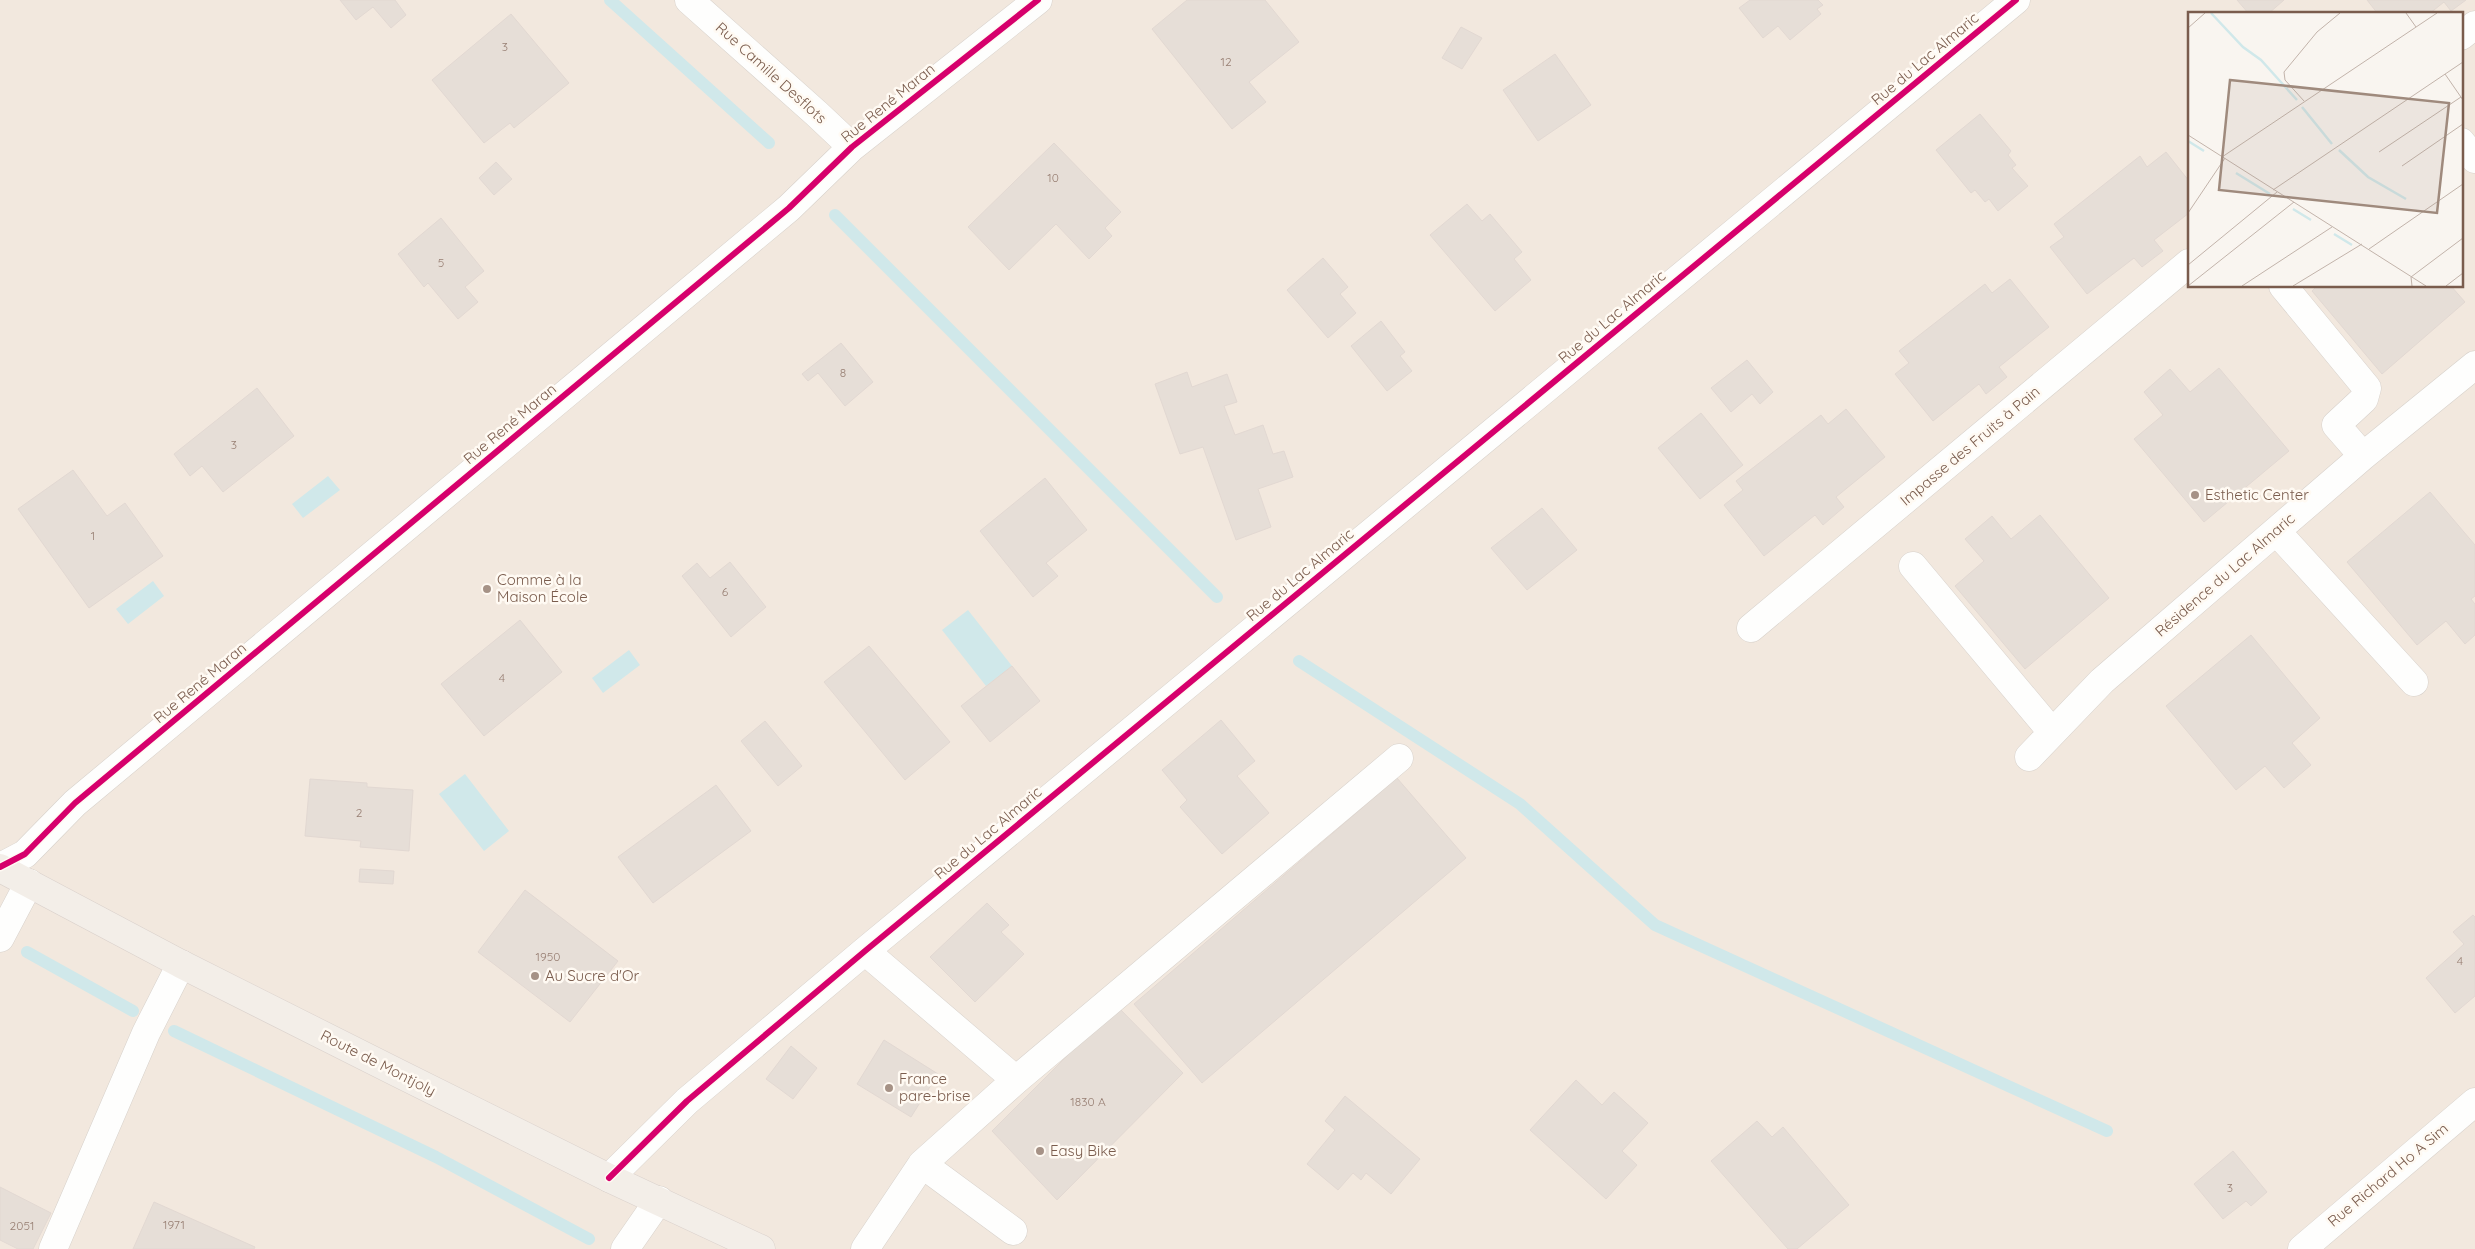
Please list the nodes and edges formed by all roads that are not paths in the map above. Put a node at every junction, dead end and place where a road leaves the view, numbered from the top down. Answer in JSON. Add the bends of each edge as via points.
{"nodes":[{"id":1,"x":689,"y":0,"type":"edge"},
{"id":2,"x":1038,"y":0,"type":"edge"},
{"id":3,"x":2016,"y":0,"type":"edge"},
{"id":4,"x":2475,"y":25,"type":"edge"},
{"id":5,"x":2462,"y":35,"type":"edge"},
{"id":6,"x":2462,"y":143,"type":"edge"},
{"id":7,"x":852,"y":147,"type":"junction"},
{"id":8,"x":2475,"y":158,"type":"edge"},
{"id":9,"x":2188,"y":264,"type":"edge"},
{"id":10,"x":2285,"y":288,"type":"edge"},
{"id":11,"x":2475,"y":365,"type":"edge"},
{"id":12,"x":2363,"y":456,"type":"junction"},
{"id":13,"x":2276,"y":531,"type":"junction"},
{"id":14,"x":1913,"y":566,"type":"dead end"},
{"id":15,"x":1750,"y":628,"type":"dead end"},
{"id":16,"x":2414,"y":682,"type":"dead end"},
{"id":17,"x":2052,"y":732,"type":"junction"},
{"id":18,"x":2029,"y":756,"type":"dead end"},
{"id":19,"x":1399,"y":758,"type":"dead end"},
{"id":20,"x":0,"y":867,"type":"edge"},
{"id":21,"x":29,"y":883,"type":"junction"},
{"id":22,"x":0,"y":938,"type":"edge"},
{"id":23,"x":865,"y":950,"type":"junction"},
{"id":24,"x":181,"y":964,"type":"junction"},
{"id":25,"x":1016,"y":1080,"type":"junction"},
{"id":26,"x":2475,"y":1102,"type":"edge"},
{"id":27,"x":922,"y":1164,"type":"junction"},
{"id":28,"x":609,"y":1178,"type":"junction"},
{"id":29,"x":659,"y":1200,"type":"junction"},
{"id":30,"x":1013,"y":1230,"type":"dead end"},
{"id":31,"x":53,"y":1249,"type":"edge"},
{"id":32,"x":625,"y":1249,"type":"edge"},
{"id":33,"x":760,"y":1249,"type":"edge"},
{"id":34,"x":865,"y":1249,"type":"edge"},
{"id":35,"x":2302,"y":1249,"type":"edge"}],
"edges":[{"from":1,"to":7,"type":"street","name":"Rue Camille Desflots"},
{"from":2,"to":7,"type":"street","name":"Rue René Maran"},
{"from":3,"to":23,"type":"street","name":"Rue du Lac Almaric"},
{"from":4,"to":5,"type":"street"},
{"from":6,"to":8,"type":"street"},
{"from":7,"to":20,"type":"street","name":"Rue René Maran","via":[[781,214],[75,803],[25,854]]},
{"from":9,"to":15,"type":"street","name":"Impasse des Fruits à Pain"},
{"from":10,"to":12,"type":"street","via":[[2366,388],[2364,399],[2336,425]]},
{"from":11,"to":12,"type":"street","name":"Résidence du Lac Almaric"},
{"from":12,"to":13,"type":"street","name":"Résidence du Lac Almaric"},
{"from":13,"to":16,"type":"street"},
{"from":13,"to":17,"type":"street","name":"Résidence du Lac Almaric","via":[[2102,681]]},
{"from":14,"to":17,"type":"street"},
{"from":17,"to":18,"type":"street","name":"Résidence du Lac Almaric"},
{"from":19,"to":25,"type":"street"},
{"from":20,"to":21,"type":"main road","name":"Route de Montjoly"},
{"from":21,"to":22,"type":"street"},
{"from":21,"to":24,"type":"main road","name":"Route de Montjoly"},
{"from":23,"to":25,"type":"street"},
{"from":23,"to":28,"type":"street","name":"Rue du Lac Almaric","via":[[687,1102]]},
{"from":24,"to":28,"type":"main road","name":"Route de Montjoly"},
{"from":24,"to":31,"type":"street","via":[[146,1033]]},
{"from":25,"to":27,"type":"street"},
{"from":26,"to":35,"type":"street","name":"Rue Richard Ho A Sim"},
{"from":27,"to":30,"type":"street"},
{"from":27,"to":34,"type":"street"},
{"from":28,"to":29,"type":"main road","name":"Route de Montjoly"},
{"from":29,"to":32,"type":"street"},
{"from":29,"to":33,"type":"main road","name":"Route de Montjoly"}]}
